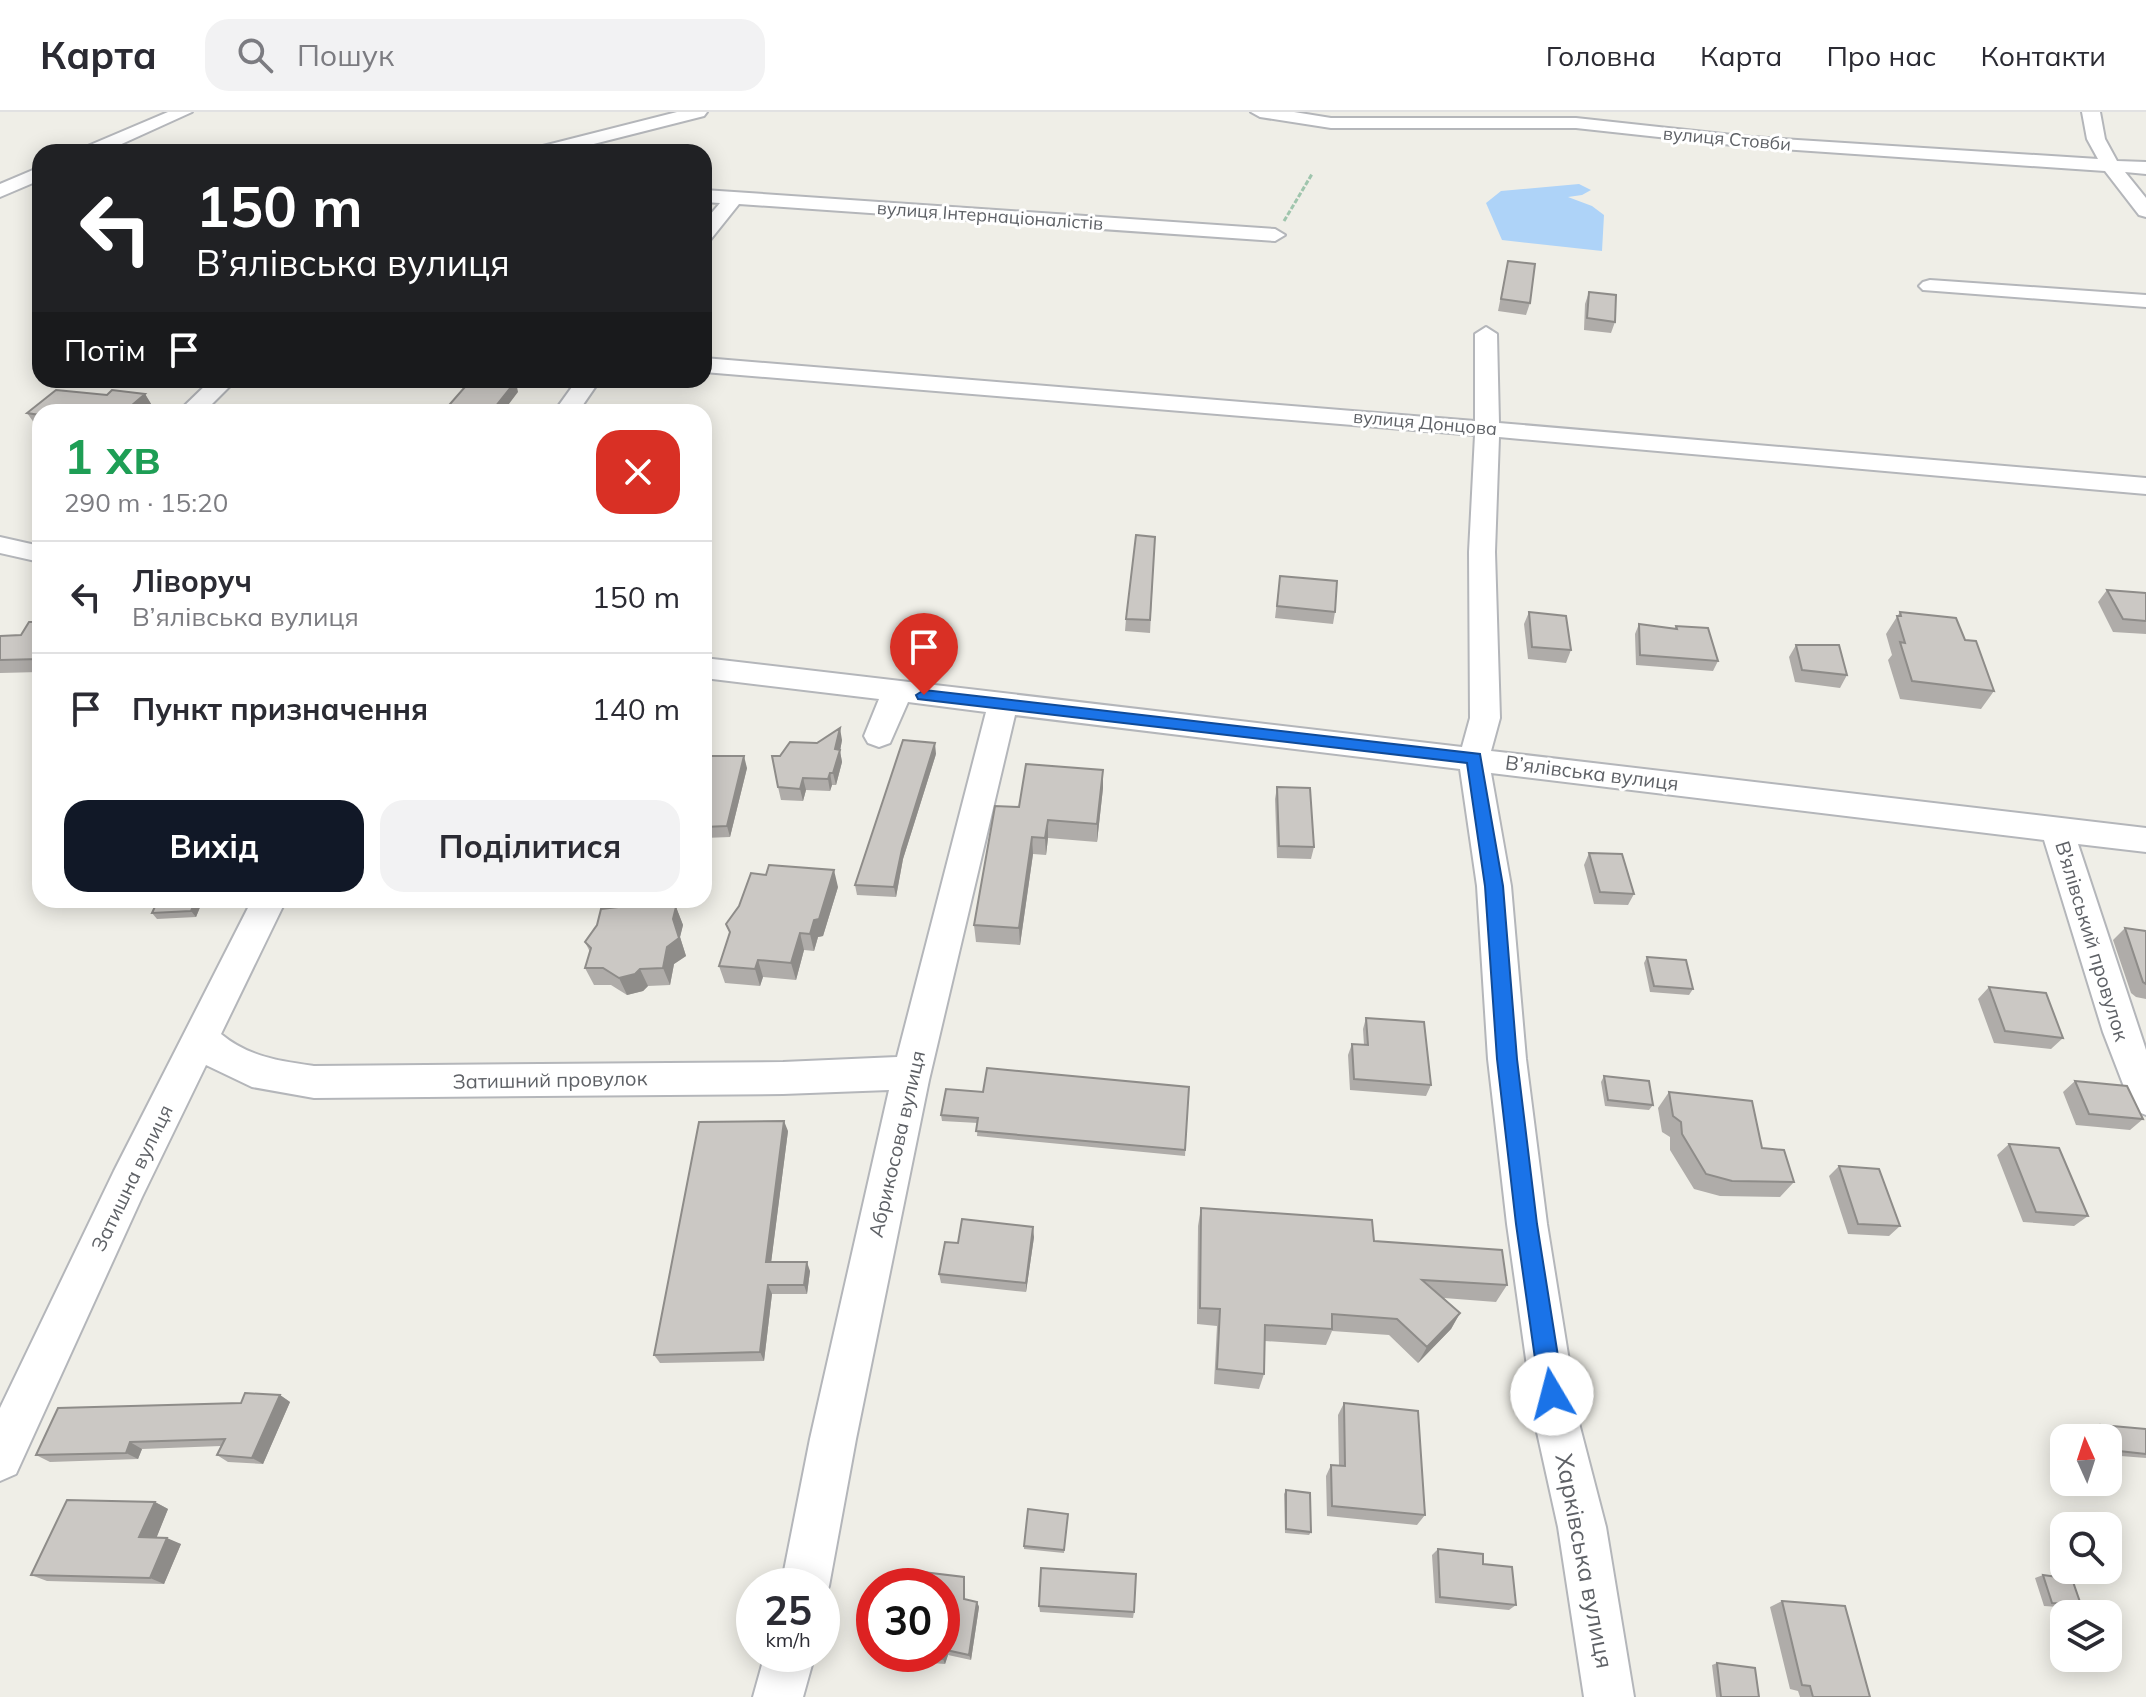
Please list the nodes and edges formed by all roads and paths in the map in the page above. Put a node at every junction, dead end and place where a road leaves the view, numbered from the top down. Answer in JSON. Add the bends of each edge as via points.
{"nodes":[{"id":1,"x":183,"y":112,"type":"edge"},
{"id":2,"x":698,"y":112,"type":"edge"},
{"id":3,"x":1260,"y":112,"type":"edge"},
{"id":4,"x":2091,"y":112,"type":"edge"},
{"id":5,"x":107,"y":144,"type":"edge"},
{"id":6,"x":572,"y":144,"type":"edge"},
{"id":7,"x":2112,"y":166,"type":"junction"},
{"id":8,"x":2146,"y":168,"type":"edge"},
{"id":9,"x":1312,"y":174,"type":"dead end"},
{"id":10,"x":32,"y":177,"type":"edge"},
{"id":11,"x":0,"y":191,"type":"edge"},
{"id":12,"x":712,"y":197,"type":"edge"},
{"id":13,"x":734,"y":198,"type":"junction"},
{"id":14,"x":2146,"y":211,"type":"edge"},
{"id":15,"x":712,"y":225,"type":"edge"},
{"id":16,"x":1275,"y":235,"type":"joint"},
{"id":17,"x":1930,"y":286,"type":"dead end"},
{"id":18,"x":2146,"y":301,"type":"edge"},
{"id":19,"x":1486,"y":334,"type":"dead end"},
{"id":20,"x":712,"y":366,"type":"edge"},
{"id":21,"x":216,"y":388,"type":"edge"},
{"id":22,"x":199,"y":404,"type":"edge"},
{"id":23,"x":1487,"y":429,"type":"junction"},
{"id":24,"x":2146,"y":486,"type":"edge"},
{"id":25,"x":32,"y":534,"type":"edge"},
{"id":26,"x":2,"y":548,"type":"edge"},
{"id":27,"x":32,"y":553,"type":"edge"},
{"id":28,"x":712,"y":669,"type":"edge"},
{"id":29,"x":897,"y":692,"type":"junction"},
{"id":30,"x":1003,"y":705,"type":"junction"},
{"id":31,"x":879,"y":736,"type":"dead end"},
{"id":32,"x":1474,"y":758,"type":"junction"},
{"id":33,"x":2057,"y":829,"type":"junction"},
{"id":34,"x":2146,"y":840,"type":"edge"},
{"id":35,"x":265,"y":908,"type":"edge"},
{"id":36,"x":199,"y":1038,"type":"junction"},
{"id":37,"x":912,"y":1073,"type":"junction"},
{"id":38,"x":2146,"y":1098,"type":"edge"},
{"id":39,"x":0,"y":1458,"type":"edge"},
{"id":40,"x":809,"y":1568,"type":"edge"},
{"id":41,"x":785,"y":1672,"type":"edge"},
{"id":42,"x":778,"y":1697,"type":"edge"},
{"id":43,"x":1609,"y":1697,"type":"edge"}],
"edges":[{"from":1,"to":5,"type":"street"},
{"from":2,"to":6,"type":"street"},
{"from":3,"to":7,"type":"street","name":"вулиця Стовби","via":[[1331,123],[1576,123],[1751,142]]},
{"from":4,"to":7,"type":"street","via":[[2090,128]]},
{"from":7,"to":8,"type":"street","name":"вулиця Стовби"},
{"from":7,"to":14,"type":"street"},
{"from":9,"to":16,"type":"path"},
{"from":10,"to":11,"type":"street"},
{"from":12,"to":13,"type":"street","name":"вулиця Інтернаціоналістів"},
{"from":13,"to":15,"type":"street"},
{"from":13,"to":16,"type":"street","name":"вулиця Інтернаціоналістів"},
{"from":17,"to":18,"type":"street"},
{"from":19,"to":23,"type":"street"},
{"from":20,"to":23,"type":"street","name":"вулиця Донцова","via":[[1028,387]]},
{"from":21,"to":22,"type":"street"},
{"from":23,"to":24,"type":"street","name":"вулиця Донцова","via":[[1742,447]]},
{"from":23,"to":32,"type":"street","via":[[1482,552],[1485,718]]},
{"from":25,"to":26,"type":"street"},
{"from":26,"to":27,"type":"street"},
{"from":28,"to":29,"type":"street","name":"В’ялівська вулиця"},
{"from":29,"to":30,"type":"street","name":"В’ялівська вулиця"},
{"from":29,"to":31,"type":"street"},
{"from":30,"to":32,"type":"street","name":"В’ялівська вулиця"},
{"from":30,"to":37,"type":"street","name":"Абрикосова вулиця"},
{"from":32,"to":33,"type":"street","name":"В’ялівська вулиця"},
{"from":32,"to":43,"type":"street","name":"Харківська вулиця","via":[[1494,886],[1527,1224],[1557,1423],[1582,1527]]},
{"from":33,"to":34,"type":"street","name":"В’ялівська вулиця"},
{"from":33,"to":38,"type":"street","name":"В'ялівський провулок"},
{"from":35,"to":36,"type":"street","name":"Затишна вулиця"},
{"from":36,"to":37,"type":"street","name":"Затишний провулок","via":[[225,1061],[262,1075],[314,1082]]},
{"from":36,"to":39,"type":"street","name":"Затишна вулиця"},
{"from":37,"to":40,"type":"street","name":"Абрикосова вулиця"},
{"from":41,"to":42,"type":"street"}]}
